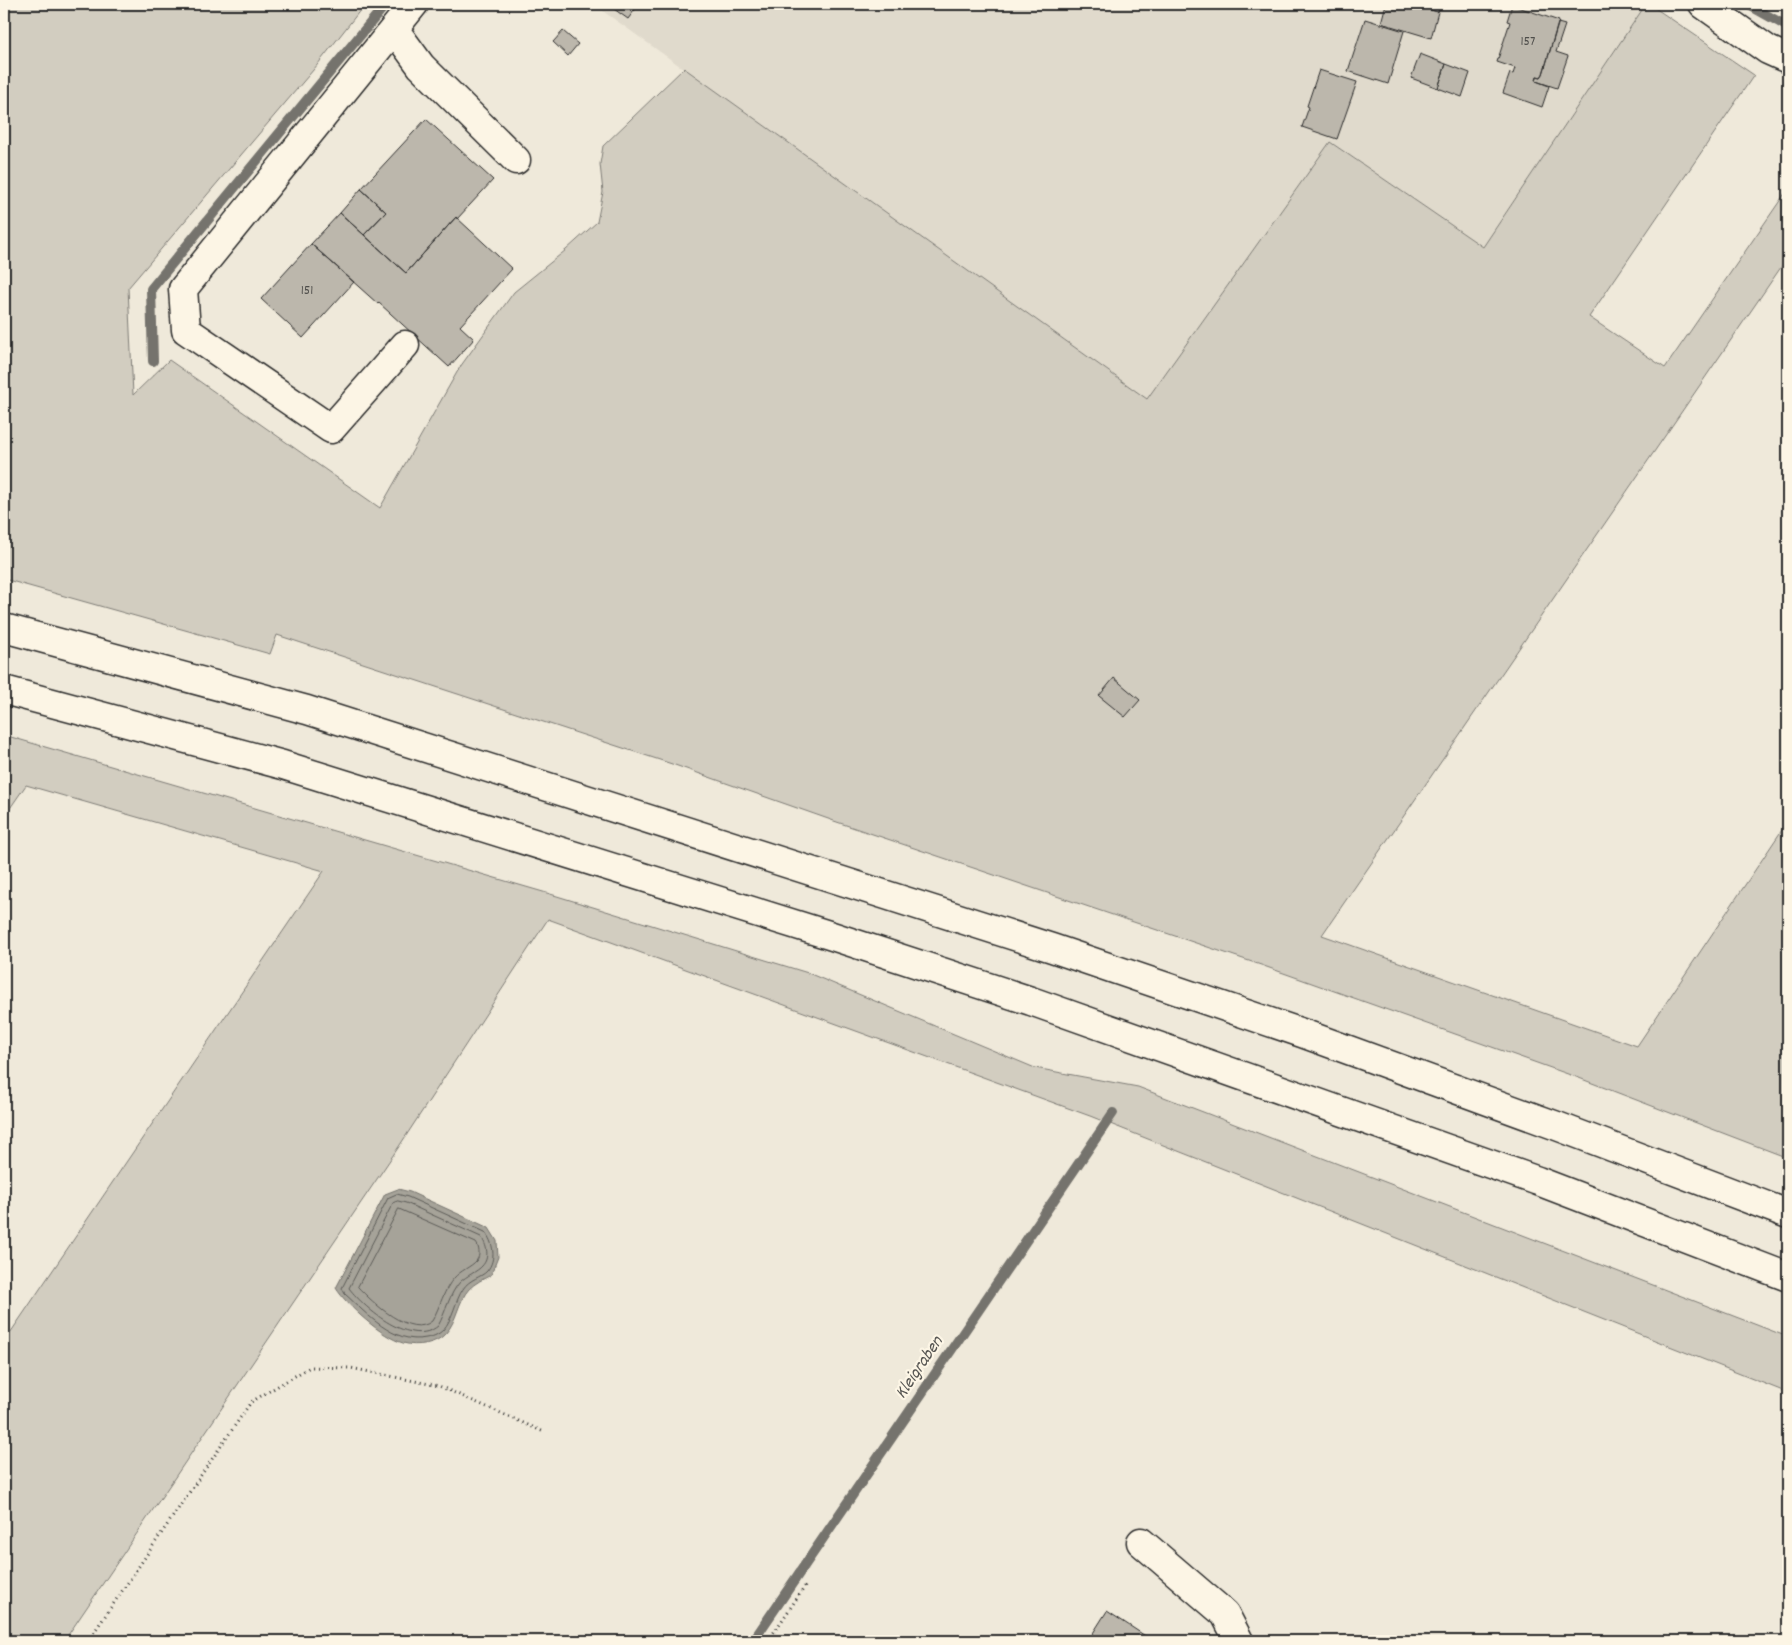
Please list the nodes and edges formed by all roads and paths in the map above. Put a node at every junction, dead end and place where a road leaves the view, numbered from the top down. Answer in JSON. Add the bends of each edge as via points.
{"nodes":[{"id":1,"x":414,"y":4,"type":"edge"},
{"id":2,"x":1703,"y":4,"type":"edge"},
{"id":3,"x":394,"y":29,"type":"junction"},
{"id":4,"x":1788,"y":59,"type":"edge"},
{"id":5,"x":516,"y":160,"type":"dead end"},
{"id":6,"x":405,"y":345,"type":"dead end"},
{"id":7,"x":4,"y":628,"type":"edge"},
{"id":8,"x":4,"y":690,"type":"edge"},
{"id":9,"x":1788,"y":1214,"type":"edge"},
{"id":10,"x":1788,"y":1277,"type":"edge"},
{"id":11,"x":544,"y":1432,"type":"dead end"},
{"id":12,"x":1141,"y":1542,"type":"dead end"},
{"id":13,"x":806,"y":1585,"type":"dead end"},
{"id":14,"x":88,"y":1641,"type":"edge"},
{"id":15,"x":768,"y":1641,"type":"edge"},
{"id":16,"x":1239,"y":1641,"type":"edge"}],
"edges":[{"from":1,"to":3,"type":"main road"},
{"from":2,"to":4,"type":"main road","via":[[1768,50]]},
{"from":3,"to":5,"type":"main road","via":[[421,66]]},
{"from":3,"to":6,"type":"main road","via":[[183,289],[186,330],[331,429]]},
{"from":7,"to":9,"type":"main road","via":[[307,710],[1052,948],[1302,1033]]},
{"from":8,"to":10,"type":"main road","via":[[292,768],[1031,1001],[1538,1181]]},
{"from":11,"to":14,"type":"path","via":[[439,1386],[351,1368],[310,1367],[251,1402]]},
{"from":12,"to":16,"type":"main road","via":[[1225,1614]]},
{"from":13,"to":15,"type":"path"}]}
